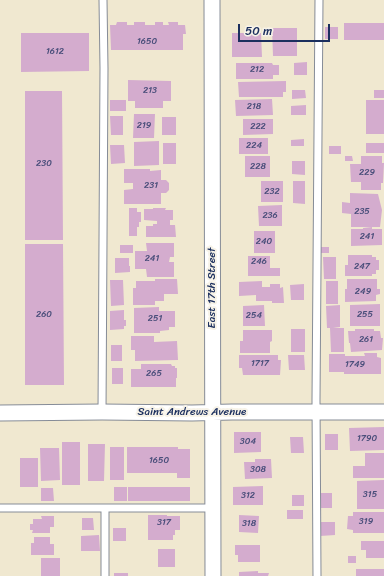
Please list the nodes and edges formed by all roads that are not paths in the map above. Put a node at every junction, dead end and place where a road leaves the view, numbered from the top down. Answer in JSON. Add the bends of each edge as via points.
{"nodes":[{"id":1,"x":103,"y":0,"type":"edge"},
{"id":2,"x":212,"y":0,"type":"edge"},
{"id":3,"x":319,"y":0,"type":"edge"},
{"id":4,"x":102,"y":412,"type":"junction"},
{"id":5,"x":317,"y":412,"type":"junction"},
{"id":6,"x":384,"y":412,"type":"edge"},
{"id":7,"x":0,"y":413,"type":"edge"},
{"id":8,"x":212,"y":413,"type":"junction"},
{"id":9,"x":0,"y":508,"type":"edge"},
{"id":10,"x":105,"y":508,"type":"junction"},
{"id":11,"x":212,"y":508,"type":"junction"},
{"id":12,"x":105,"y":576,"type":"edge"},
{"id":13,"x":213,"y":576,"type":"edge"},
{"id":14,"x":317,"y":576,"type":"edge"}],
"edges":[{"from":1,"to":4,"type":"lane"},
{"from":2,"to":8,"type":"street","name":"East 17th Street"},
{"from":3,"to":5,"type":"lane"},
{"from":4,"to":7,"type":"street","name":"Saint Andrews Avenue"},
{"from":4,"to":8,"type":"street","name":"Saint Andrews Avenue"},
{"from":5,"to":6,"type":"street","name":"Saint Andrews Avenue"},
{"from":5,"to":8,"type":"street","name":"Saint Andrews Avenue"},
{"from":5,"to":14,"type":"lane"},
{"from":8,"to":11,"type":"street","name":"East 17th Street"},
{"from":9,"to":10,"type":"lane"},
{"from":10,"to":11,"type":"lane"},
{"from":10,"to":12,"type":"lane"},
{"from":11,"to":13,"type":"street","name":"East 17th Street"}]}
